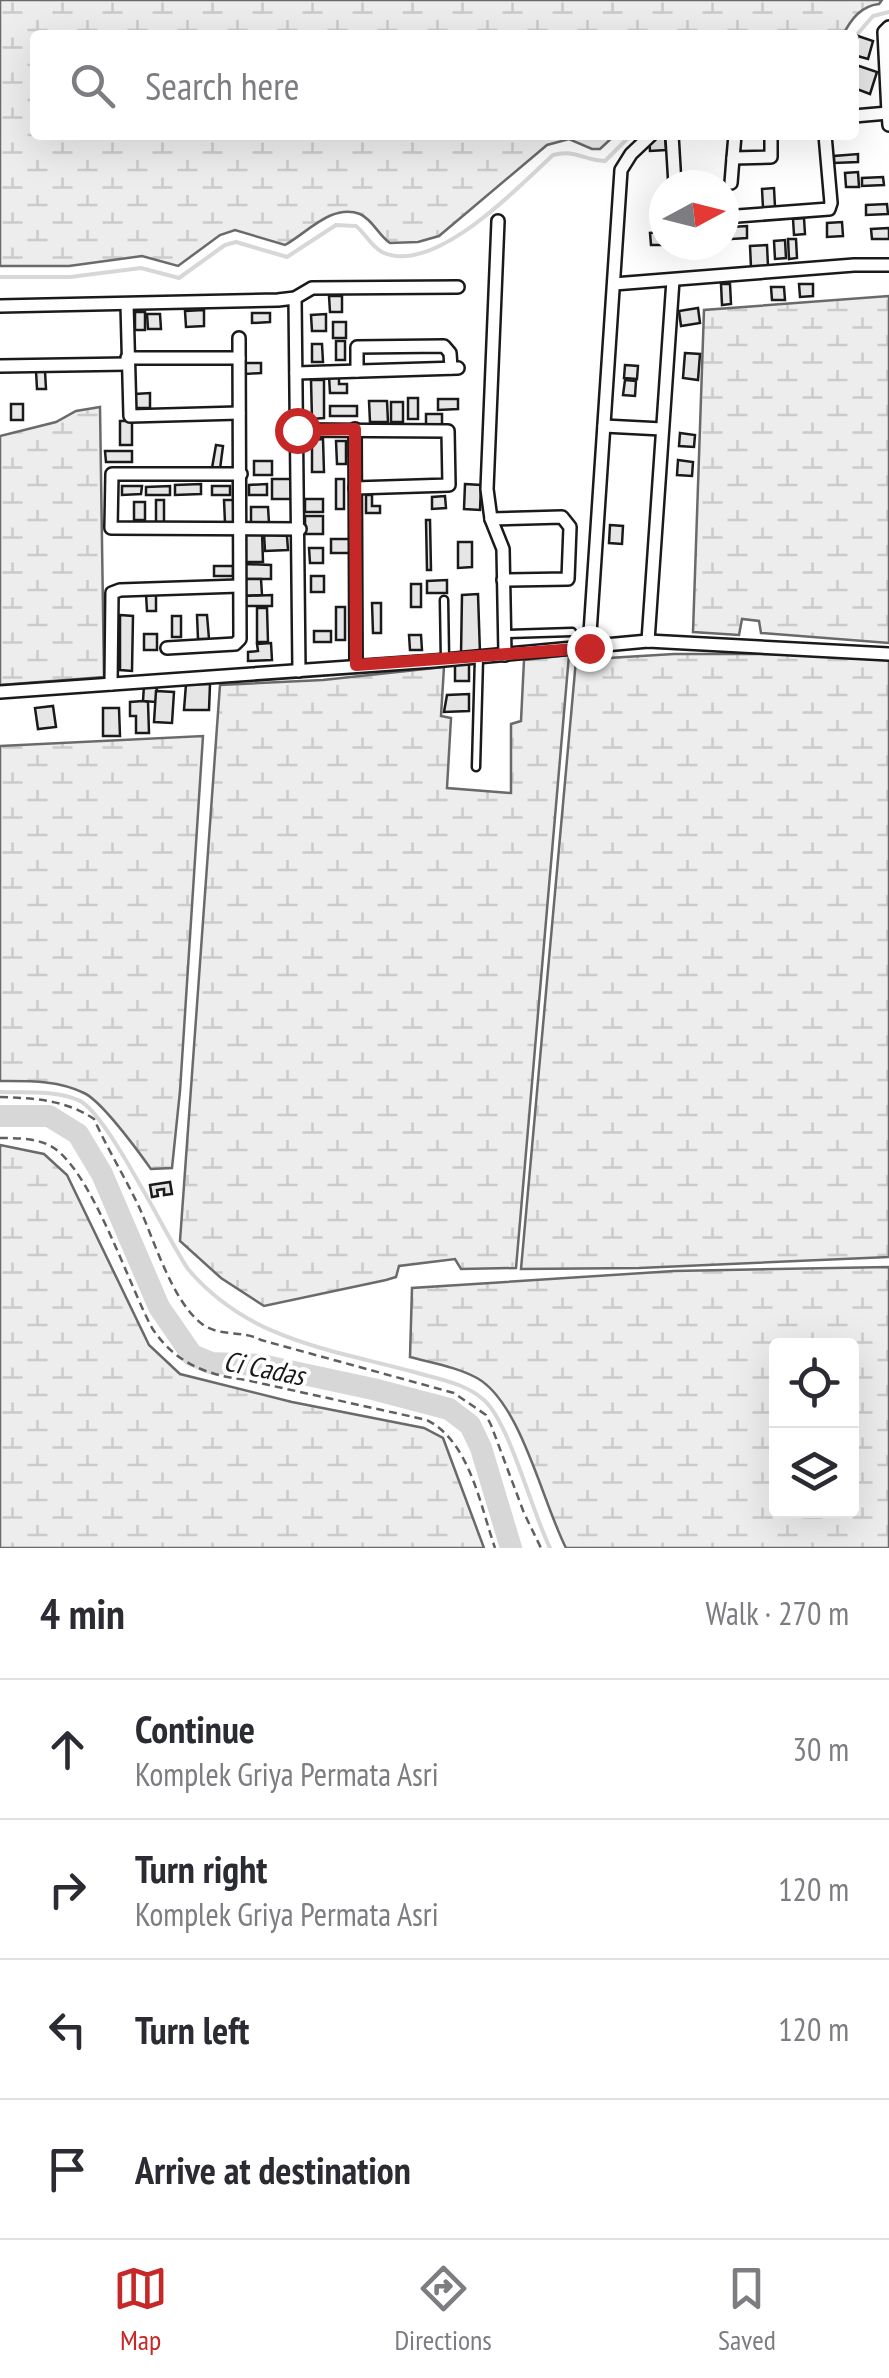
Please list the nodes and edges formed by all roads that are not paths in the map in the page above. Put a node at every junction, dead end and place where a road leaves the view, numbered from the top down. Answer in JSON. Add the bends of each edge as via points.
{"nodes":[{"id":1,"x":889,"y":27,"type":"edge"},
{"id":2,"x":888,"y":113,"type":"edge"},
{"id":3,"x":859,"y":116,"type":"edge"},
{"id":4,"x":889,"y":124,"type":"edge"},
{"id":5,"x":646,"y":140,"type":"edge"},
{"id":6,"x":672,"y":140,"type":"edge"},
{"id":7,"x":734,"y":140,"type":"edge"},
{"id":8,"x":771,"y":140,"type":"edge"},
{"id":9,"x":826,"y":140,"type":"edge"},
{"id":10,"x":733,"y":158,"type":"junction"},
{"id":11,"x":674,"y":170,"type":"edge"},
{"id":12,"x":732,"y":170,"type":"edge"},
{"id":13,"x":739,"y":216,"type":"edge"},
{"id":14,"x":498,"y":221,"type":"dead end"},
{"id":15,"x":889,"y":265,"type":"edge"},
{"id":16,"x":673,"y":280,"type":"junction"},
{"id":17,"x":614,"y":284,"type":"junction"},
{"id":18,"x":458,"y":287,"type":"dead end"},
{"id":19,"x":296,"y":298,"type":"junction"},
{"id":20,"x":127,"y":304,"type":"junction"},
{"id":21,"x":0,"y":306,"type":"edge"},
{"id":22,"x":239,"y":338,"type":"dead end"},
{"id":23,"x":239,"y":358,"type":"junction"},
{"id":24,"x":128,"y":361,"type":"junction"},
{"id":25,"x":0,"y":366,"type":"edge"},
{"id":26,"x":357,"y":371,"type":"junction"},
{"id":27,"x":296,"y":373,"type":"junction"},
{"id":28,"x":239,"y":413,"type":"junction"},
{"id":29,"x":604,"y":426,"type":"junction"},
{"id":30,"x":355,"y":429,"type":"junction"},
{"id":31,"x":662,"y":429,"type":"junction"},
{"id":32,"x":297,"y":430,"type":"junction"},
{"id":33,"x":241,"y":474,"type":"junction"},
{"id":34,"x":356,"y":488,"type":"junction"},
{"id":35,"x":491,"y":519,"type":"junction"},
{"id":36,"x":300,"y":529,"type":"junction"},
{"id":37,"x":241,"y":530,"type":"junction"},
{"id":38,"x":503,"y":580,"type":"junction"},
{"id":39,"x":238,"y":586,"type":"junction"},
{"id":40,"x":444,"y":600,"type":"dead end"},
{"id":41,"x":572,"y":632,"type":"dead end"},
{"id":42,"x":504,"y":634,"type":"junction"},
{"id":43,"x":648,"y":641,"type":"junction"},
{"id":44,"x":168,"y":648,"type":"dead end"},
{"id":45,"x":589,"y":648,"type":"junction"},
{"id":46,"x":889,"y":654,"type":"edge"},
{"id":47,"x":505,"y":656,"type":"junction"},
{"id":48,"x":479,"y":658,"type":"junction"},
{"id":49,"x":446,"y":660,"type":"junction"},
{"id":50,"x":356,"y":665,"type":"junction"},
{"id":51,"x":299,"y":671,"type":"junction"},
{"id":52,"x":111,"y":684,"type":"junction"},
{"id":53,"x":0,"y":692,"type":"edge"},
{"id":54,"x":476,"y":767,"type":"dead end"}],
"edges":[{"from":1,"to":2,"type":"street"},
{"from":2,"to":3,"type":"street"},
{"from":2,"to":4,"type":"street"},
{"from":5,"to":17,"type":"street","via":[[620,170]]},
{"from":6,"to":11,"type":"street"},
{"from":7,"to":10,"type":"street"},
{"from":8,"to":10,"type":"street","via":[[771,157]]},
{"from":9,"to":13,"type":"street","via":[[829,209]]},
{"from":10,"to":12,"type":"street"},
{"from":14,"to":35,"type":"street"},
{"from":15,"to":16,"type":"street"},
{"from":16,"to":17,"type":"street"},
{"from":16,"to":31,"type":"street"},
{"from":17,"to":29,"type":"street"},
{"from":18,"to":19,"type":"street","via":[[312,288]]},
{"from":19,"to":20,"type":"street"},
{"from":19,"to":27,"type":"street"},
{"from":20,"to":21,"type":"street"},
{"from":20,"to":24,"type":"street"},
{"from":22,"to":23,"type":"street"},
{"from":23,"to":24,"type":"street"},
{"from":23,"to":28,"type":"street"},
{"from":24,"to":25,"type":"street"},
{"from":24,"to":28,"type":"street","via":[[132,417]]},
{"from":26,"to":26,"type":"street","via":[[357,347],[444,346],[454,368]]},
{"from":26,"to":27,"type":"street"},
{"from":27,"to":32,"type":"street"},
{"from":28,"to":33,"type":"street"},
{"from":29,"to":31,"type":"street"},
{"from":29,"to":45,"type":"street"},
{"from":30,"to":32,"type":"street"},
{"from":30,"to":34,"type":"street"},
{"from":30,"to":34,"type":"street","via":[[448,431],[451,481],[445,487]]},
{"from":31,"to":43,"type":"street"},
{"from":32,"to":36,"type":"street"},
{"from":33,"to":37,"type":"street"},
{"from":33,"to":37,"type":"street","via":[[111,476],[113,530]]},
{"from":34,"to":50,"type":"street"},
{"from":35,"to":38,"type":"street","via":[[501,543]]},
{"from":35,"to":38,"type":"street","via":[[562,517],[570,527],[568,578]]},
{"from":36,"to":37,"type":"street"},
{"from":36,"to":51,"type":"street"},
{"from":37,"to":39,"type":"street"},
{"from":38,"to":42,"type":"street"},
{"from":39,"to":44,"type":"street","via":[[238,642]]},
{"from":39,"to":52,"type":"street","via":[[112,593]]},
{"from":40,"to":49,"type":"lane"},
{"from":41,"to":42,"type":"lane"},
{"from":42,"to":47,"type":"street"},
{"from":43,"to":45,"type":"street"},
{"from":43,"to":46,"type":"street"},
{"from":45,"to":47,"type":"street"},
{"from":47,"to":48,"type":"street"},
{"from":48,"to":49,"type":"street"},
{"from":48,"to":54,"type":"lane"},
{"from":49,"to":50,"type":"street"},
{"from":50,"to":51,"type":"street"},
{"from":51,"to":52,"type":"street"},
{"from":52,"to":53,"type":"street"}]}
